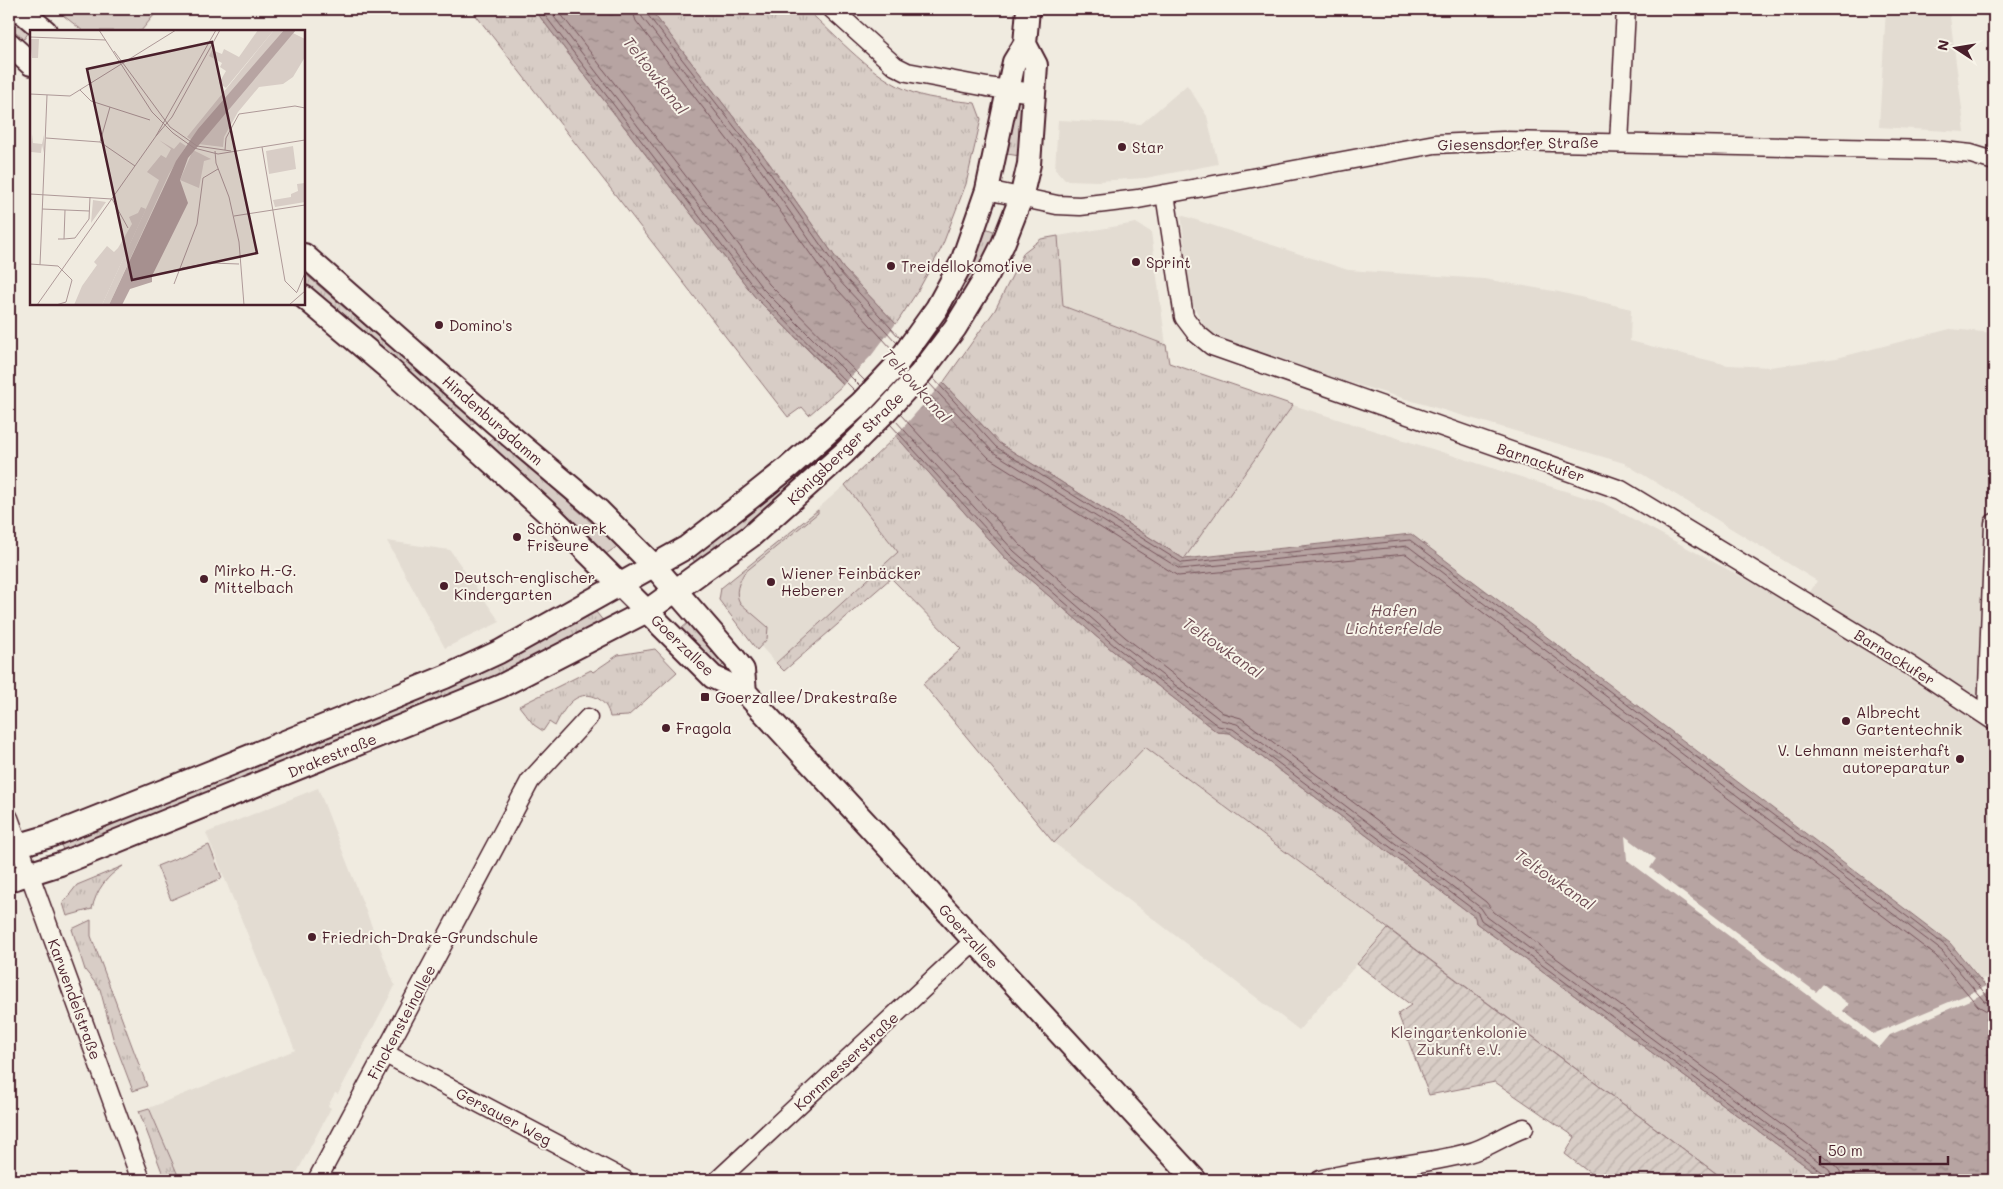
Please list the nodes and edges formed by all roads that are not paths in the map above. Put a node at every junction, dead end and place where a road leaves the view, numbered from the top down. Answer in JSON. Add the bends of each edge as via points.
{"nodes":[{"id":1,"x":19,"y":9,"type":"edge"},
{"id":2,"x":832,"y":9,"type":"edge"},
{"id":3,"x":1028,"y":9,"type":"edge"},
{"id":4,"x":1626,"y":9,"type":"edge"},
{"id":5,"x":44,"y":30,"type":"edge"},
{"id":6,"x":9,"y":44,"type":"edge"},
{"id":7,"x":1025,"y":44,"type":"junction"},
{"id":8,"x":30,"y":63,"type":"edge"},
{"id":9,"x":1009,"y":91,"type":"junction"},
{"id":10,"x":1034,"y":93,"type":"junction"},
{"id":11,"x":1620,"y":143,"type":"junction"},
{"id":12,"x":1994,"y":161,"type":"edge"},
{"id":13,"x":987,"y":190,"type":"junction"},
{"id":14,"x":1165,"y":194,"type":"junction"},
{"id":15,"x":1021,"y":198,"type":"junction"},
{"id":16,"x":305,"y":256,"type":"edge"},
{"id":17,"x":305,"y":298,"type":"edge"},
{"id":18,"x":1994,"y":523,"type":"edge"},
{"id":19,"x":654,"y":566,"type":"junction"},
{"id":20,"x":622,"y":584,"type":"junction"},
{"id":21,"x":676,"y":592,"type":"junction"},
{"id":22,"x":648,"y":612,"type":"junction"},
{"id":23,"x":745,"y":692,"type":"junction"},
{"id":24,"x":588,"y":718,"type":"dead end"},
{"id":25,"x":1991,"y":718,"type":"edge"},
{"id":26,"x":9,"y":818,"type":"edge"},
{"id":27,"x":14,"y":846,"type":"edge"},
{"id":28,"x":19,"y":877,"type":"edge"},
{"id":29,"x":974,"y":941,"type":"junction"},
{"id":30,"x":384,"y":1053,"type":"junction"},
{"id":31,"x":1524,"y":1128,"type":"dead end"},
{"id":32,"x":141,"y":1180,"type":"edge"},
{"id":33,"x":317,"y":1180,"type":"edge"},
{"id":34,"x":625,"y":1180,"type":"edge"},
{"id":35,"x":718,"y":1180,"type":"edge"},
{"id":36,"x":1194,"y":1180,"type":"edge"},
{"id":37,"x":1320,"y":1180,"type":"edge"}],
"edges":[{"from":1,"to":5,"type":"main road"},
{"from":2,"to":9,"type":"street","via":[[895,66],[907,72]]},
{"from":3,"to":7,"type":"main road","name":"Königsberger Straße"},
{"from":4,"to":11,"type":"street"},
{"from":6,"to":8,"type":"main road"},
{"from":7,"to":9,"type":"main road","name":"Königsberger Straße","via":[[1014,62]]},
{"from":7,"to":10,"type":"main road","name":"Königsberger Straße","via":[[1036,65]]},
{"from":9,"to":10,"type":"street"},
{"from":9,"to":13,"type":"main road","name":"Königsberger Straße"},
{"from":10,"to":15,"type":"main road","name":"Königsberger Straße","via":[[1028,164]]},
{"from":11,"to":12,"type":"street","name":"Giesensdorfer Straße","via":[[1934,150],[1970,154]]},
{"from":11,"to":14,"type":"street","name":"Giesensdorfer Straße","via":[[1503,141],[1434,144]]},
{"from":13,"to":15,"type":"street","name":"Giesensdorfer Straße"},
{"from":13,"to":19,"type":"main road","name":"Königsberger Straße","via":[[962,262],[937,308],[894,368],[861,403],[790,467],[692,542]]},
{"from":14,"to":15,"type":"street","name":"Giesensdorfer Straße","via":[[1080,206]]},
{"from":14,"to":25,"type":"street","name":"Barnackufer","via":[[1184,317],[1212,346],[1620,490]]},
{"from":15,"to":21,"type":"main road","name":"Königsberger Straße","via":[[988,274],[955,328],[921,373],[844,454],[751,536]]},
{"from":16,"to":19,"type":"main road","name":"Hindenburgdamm","via":[[599,511]]},
{"from":17,"to":20,"type":"main road","name":"Hindenburgdamm","via":[[387,367]]},
{"from":18,"to":25,"type":"street","name":"Barnackufer"},
{"from":19,"to":20,"type":"main road","name":"Königsberger Straße"},
{"from":19,"to":21,"type":"main road","name":"Hindenburgdamm"},
{"from":20,"to":22,"type":"main road","name":"Hindenburgdamm"},
{"from":20,"to":27,"type":"main road","name":"Drakestraße","via":[[499,652],[445,677],[56,833]]},
{"from":21,"to":22,"type":"main road","name":"Königsberger Straße"},
{"from":21,"to":23,"type":"main road","name":"Goerzallee","via":[[743,670]]},
{"from":22,"to":23,"type":"main road","name":"Goerzallee","via":[[713,677]]},
{"from":22,"to":28,"type":"main road","name":"Drakestraße","via":[[502,686],[70,860]]},
{"from":23,"to":29,"type":"main road","name":"Goerzallee"},
{"from":24,"to":30,"type":"street","name":"Finckensteinallee","via":[[530,781]]},
{"from":26,"to":27,"type":"street","name":"Karwendelstraße"},
{"from":27,"to":28,"type":"street","name":"Karwendelstraße"},
{"from":28,"to":32,"type":"street","name":"Karwendelstraße"},
{"from":29,"to":35,"type":"street","name":"Kornmesserstraße"},
{"from":29,"to":36,"type":"main road","name":"Goerzallee"},
{"from":30,"to":33,"type":"street","name":"Finckensteinallee"},
{"from":30,"to":34,"type":"street","name":"Gersauer Weg"},
{"from":31,"to":37,"type":"street","via":[[1490,1146],[1466,1153]]}]}
